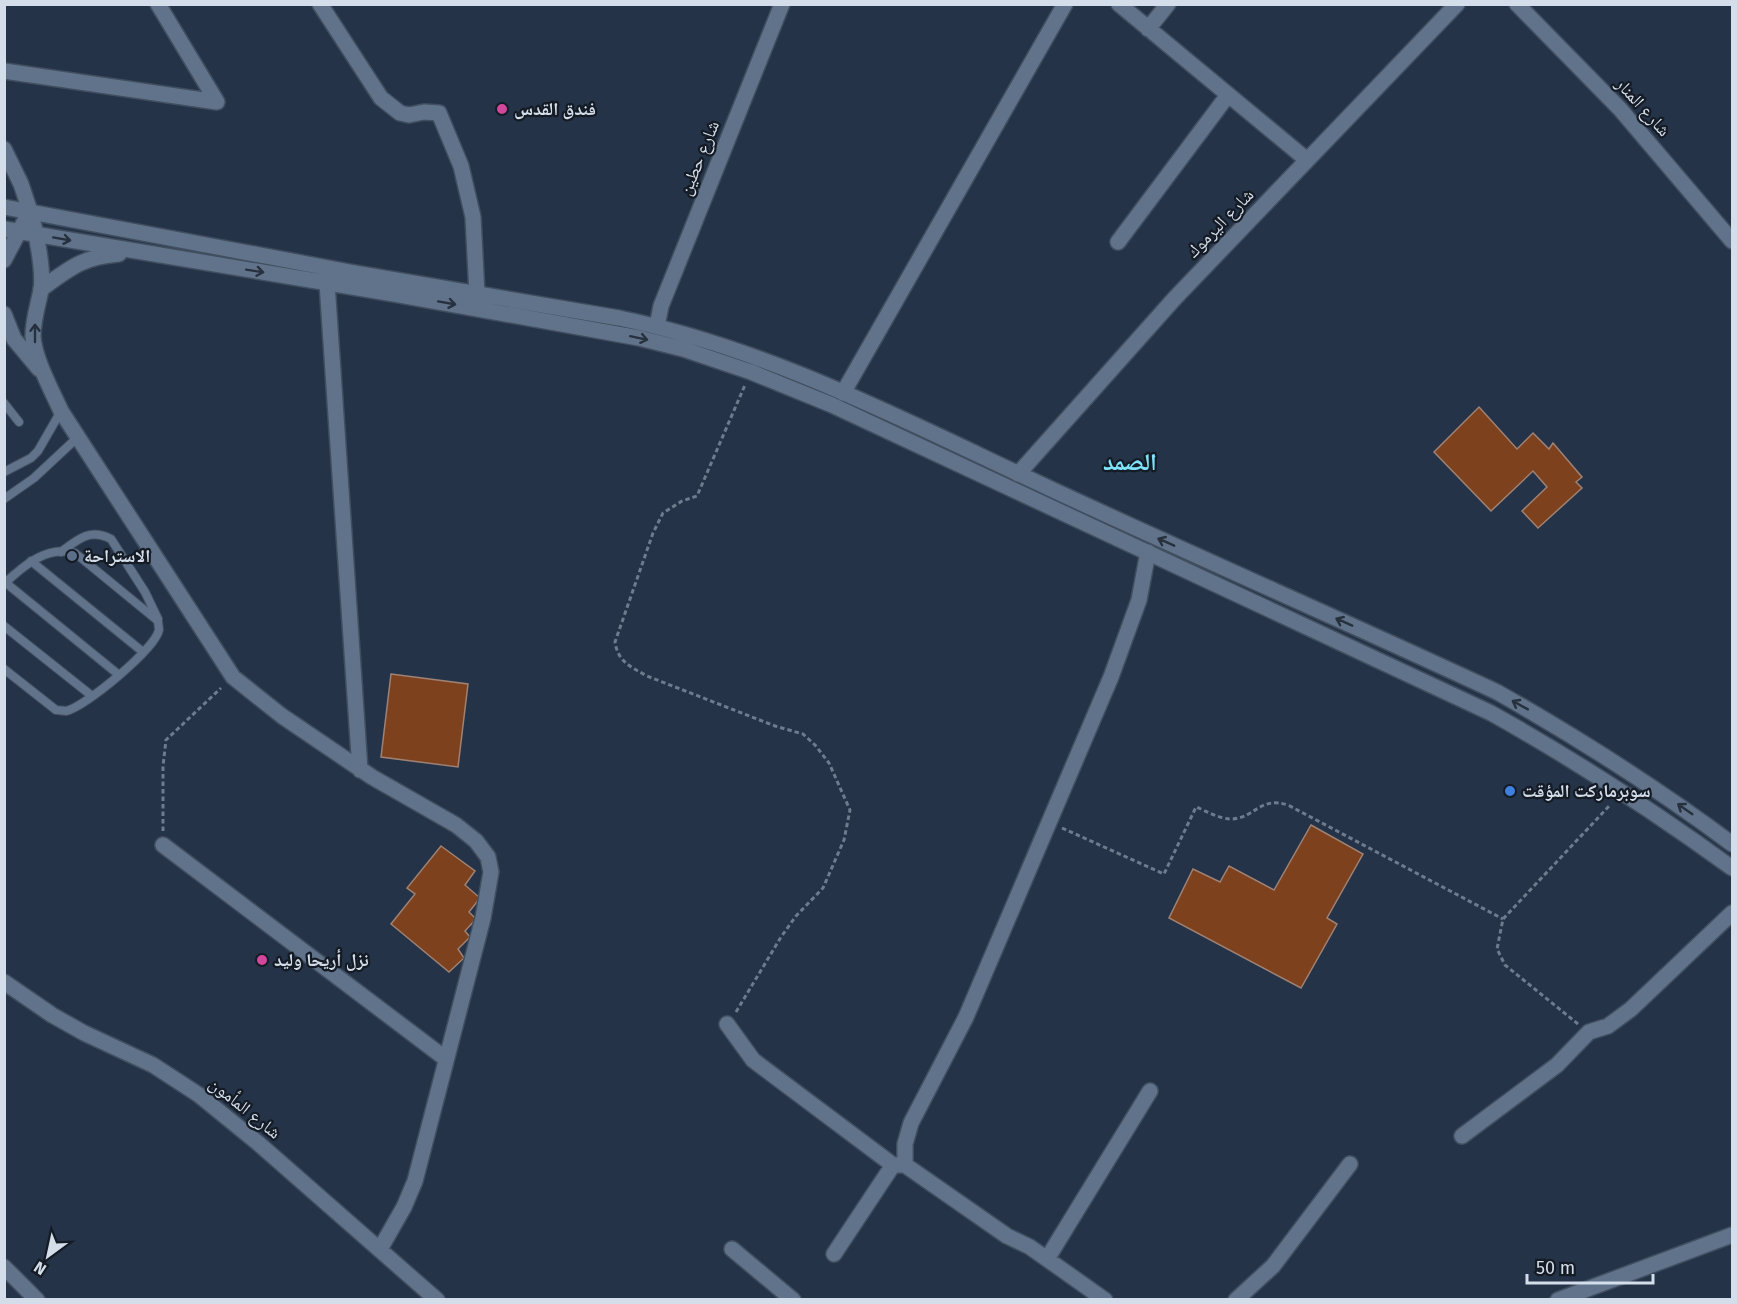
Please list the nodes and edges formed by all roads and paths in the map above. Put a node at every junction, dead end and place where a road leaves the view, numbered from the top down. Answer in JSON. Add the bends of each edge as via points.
{"nodes":[{"id":1,"x":158,"y":4,"type":"edge"},
{"id":2,"x":320,"y":4,"type":"edge"},
{"id":3,"x":782,"y":4,"type":"edge"},
{"id":4,"x":1065,"y":4,"type":"edge"},
{"id":5,"x":1119,"y":4,"type":"edge"},
{"id":6,"x":1168,"y":4,"type":"edge"},
{"id":7,"x":1457,"y":4,"type":"edge"},
{"id":8,"x":1517,"y":4,"type":"edge"},
{"id":9,"x":1148,"y":29,"type":"junction"},
{"id":10,"x":4,"y":70,"type":"edge"},
{"id":11,"x":1228,"y":95,"type":"junction"},
{"id":12,"x":4,"y":149,"type":"edge"},
{"id":13,"x":1307,"y":160,"type":"junction"},
{"id":14,"x":4,"y":207,"type":"edge"},
{"id":15,"x":30,"y":211,"type":"junction"},
{"id":16,"x":12,"y":230,"type":"edge"},
{"id":17,"x":37,"y":235,"type":"junction"},
{"id":18,"x":1732,"y":241,"type":"edge"},
{"id":19,"x":1118,"y":242,"type":"dead end"},
{"id":20,"x":140,"y":252,"type":"junction"},
{"id":21,"x":4,"y":260,"type":"edge"},
{"id":22,"x":327,"y":283,"type":"junction"},
{"id":23,"x":41,"y":289,"type":"junction"},
{"id":24,"x":477,"y":294,"type":"junction"},
{"id":25,"x":4,"y":314,"type":"edge"},
{"id":26,"x":657,"y":326,"type":"junction"},
{"id":27,"x":751,"y":372,"type":"junction"},
{"id":28,"x":45,"y":376,"type":"junction"},
{"id":29,"x":843,"y":393,"type":"junction"},
{"id":30,"x":4,"y":403,"type":"edge"},
{"id":31,"x":61,"y":411,"type":"junction"},
{"id":32,"x":19,"y":422,"type":"dead end"},
{"id":33,"x":78,"y":437,"type":"junction"},
{"id":34,"x":4,"y":471,"type":"edge"},
{"id":35,"x":1018,"y":474,"type":"junction"},
{"id":36,"x":4,"y":499,"type":"edge"},
{"id":37,"x":61,"y":552,"type":"junction"},
{"id":38,"x":1148,"y":552,"type":"junction"},
{"id":39,"x":31,"y":561,"type":"junction"},
{"id":40,"x":5,"y":583,"type":"edge"},
{"id":41,"x":158,"y":621,"type":"junction"},
{"id":42,"x":4,"y":626,"type":"edge"},
{"id":43,"x":143,"y":652,"type":"junction"},
{"id":44,"x":4,"y":669,"type":"edge"},
{"id":45,"x":119,"y":675,"type":"junction"},
{"id":46,"x":233,"y":677,"type":"junction"},
{"id":47,"x":92,"y":696,"type":"junction"},
{"id":48,"x":360,"y":770,"type":"junction"},
{"id":49,"x":1622,"y":792,"type":"junction"},
{"id":50,"x":1049,"y":822,"type":"junction"},
{"id":51,"x":1732,"y":843,"type":"edge"},
{"id":52,"x":163,"y":845,"type":"joint"},
{"id":53,"x":1732,"y":868,"type":"edge"},
{"id":54,"x":1732,"y":913,"type":"edge"},
{"id":55,"x":1503,"y":919,"type":"junction"},
{"id":56,"x":4,"y":982,"type":"edge"},
{"id":57,"x":727,"y":1024,"type":"joint"},
{"id":58,"x":1590,"y":1032,"type":"junction"},
{"id":59,"x":446,"y":1059,"type":"junction"},
{"id":60,"x":1150,"y":1091,"type":"dead end"},
{"id":61,"x":1462,"y":1136,"type":"dead end"},
{"id":62,"x":1350,"y":1164,"type":"dead end"},
{"id":63,"x":899,"y":1165,"type":"junction"},
{"id":64,"x":1732,"y":1235,"type":"edge"},
{"id":65,"x":381,"y":1249,"type":"junction"},
{"id":66,"x":732,"y":1249,"type":"dead end"},
{"id":67,"x":834,"y":1254,"type":"dead end"},
{"id":68,"x":1047,"y":1259,"type":"junction"},
{"id":69,"x":4,"y":1267,"type":"edge"},
{"id":70,"x":37,"y":1299,"type":"edge"},
{"id":71,"x":437,"y":1299,"type":"edge"},
{"id":72,"x":793,"y":1299,"type":"edge"},
{"id":73,"x":1105,"y":1299,"type":"edge"},
{"id":74,"x":1236,"y":1299,"type":"edge"},
{"id":75,"x":1558,"y":1299,"type":"edge"}],
"edges":[{"from":1,"to":10,"type":"street","via":[[217,102]]},
{"from":2,"to":24,"type":"street","via":[[381,98],[400,113],[439,113],[461,166],[473,216]]},
{"from":3,"to":26,"type":"street","name":"شارع حطين","via":[[661,306]]},
{"from":4,"to":29,"type":"street"},
{"from":5,"to":9,"type":"street"},
{"from":6,"to":9,"type":"street"},
{"from":7,"to":13,"type":"street","name":"شارع اليرموك"},
{"from":8,"to":18,"type":"street","name":"شارع المنار","via":[[1620,109]]},
{"from":9,"to":11,"type":"street"},
{"from":11,"to":13,"type":"street"},
{"from":11,"to":19,"type":"street"},
{"from":12,"to":15,"type":"street"},
{"from":13,"to":35,"type":"street","name":"شارع اليرموك","via":[[1175,298]]},
{"from":14,"to":15,"type":"street"},
{"from":15,"to":16,"type":"street"},
{"from":15,"to":17,"type":"street"},
{"from":15,"to":24,"type":"street"},
{"from":16,"to":17,"type":"street"},
{"from":16,"to":21,"type":"street"},
{"from":17,"to":20,"type":"street","one_way":true},
{"from":17,"to":23,"type":"street"},
{"from":20,"to":22,"type":"street","one_way":true},
{"from":20,"to":23,"type":"street","via":[[103,255],[77,263]]},
{"from":22,"to":27,"type":"street","one_way":true,"via":[[639,338]]},
{"from":22,"to":48,"type":"street"},
{"from":28,"to":23,"type":"street","one_way":true,"via":[[33,338]]},
{"from":24,"to":26,"type":"street"},
{"from":25,"to":28,"type":"street","via":[[14,339]]},
{"from":26,"to":29,"type":"street","via":[[741,351]]},
{"from":27,"to":38,"type":"street","via":[[832,405]]},
{"from":27,"to":57,"type":"path","via":[[697,496],[663,513],[615,642],[617,654],[647,676],[803,735],[829,763],[850,810],[844,840],[824,888],[781,937]]},
{"from":28,"to":31,"type":"street"},
{"from":29,"to":35,"type":"street"},
{"from":30,"to":32,"type":"lane"},
{"from":31,"to":33,"type":"street"},
{"from":31,"to":34,"type":"lane","via":[[38,451]]},
{"from":33,"to":36,"type":"lane","via":[[34,478]]},
{"from":33,"to":46,"type":"street"},
{"from":51,"to":35,"type":"street","one_way":true,"via":[[1644,780],[1497,692]]},
{"from":37,"to":39,"type":"lane"},
{"from":37,"to":41,"type":"lane","via":[[75,553]]},
{"from":37,"to":41,"type":"lane","via":[[80,538],[102,534],[111,539],[145,592]]},
{"from":38,"to":49,"type":"street","via":[[1491,713]]},
{"from":38,"to":50,"type":"street","via":[[1139,600],[1112,677]]},
{"from":39,"to":40,"type":"lane"},
{"from":39,"to":43,"type":"lane"},
{"from":40,"to":45,"type":"lane"},
{"from":41,"to":43,"type":"lane","via":[[154,640]]},
{"from":42,"to":47,"type":"lane"},
{"from":43,"to":45,"type":"lane"},
{"from":44,"to":47,"type":"lane","via":[[56,710],[66,711]]},
{"from":45,"to":47,"type":"lane"},
{"from":46,"to":48,"type":"street"},
{"from":46,"to":52,"type":"path","via":[[166,740]]},
{"from":48,"to":59,"type":"street","via":[[456,825],[488,857],[491,872],[483,918]]},
{"from":49,"to":53,"type":"street"},
{"from":49,"to":55,"type":"path"},
{"from":50,"to":55,"type":"path","via":[[1164,874],[1196,807],[1228,819],[1242,818],[1275,801]]},
{"from":50,"to":63,"type":"street","via":[[966,1017],[911,1123]]},
{"from":52,"to":59,"type":"street"},
{"from":54,"to":58,"type":"street","via":[[1631,1009],[1608,1026]]},
{"from":55,"to":58,"type":"path","via":[[1497,949],[1505,965]]},
{"from":56,"to":65,"type":"street","name":"شارع المأمون","via":[[52,1015],[153,1065],[199,1095]]},
{"from":57,"to":63,"type":"street","via":[[753,1060]]},
{"from":58,"to":61,"type":"street","via":[[1557,1065]]},
{"from":59,"to":65,"type":"street","via":[[415,1181]]},
{"from":60,"to":68,"type":"street"},
{"from":62,"to":74,"type":"street","via":[[1273,1266]]},
{"from":63,"to":67,"type":"street"},
{"from":63,"to":68,"type":"street"},
{"from":64,"to":75,"type":"street"},
{"from":65,"to":71,"type":"street","name":"شارع المأمون"},
{"from":66,"to":72,"type":"street"},
{"from":68,"to":73,"type":"street"},
{"from":69,"to":70,"type":"street"}]}
